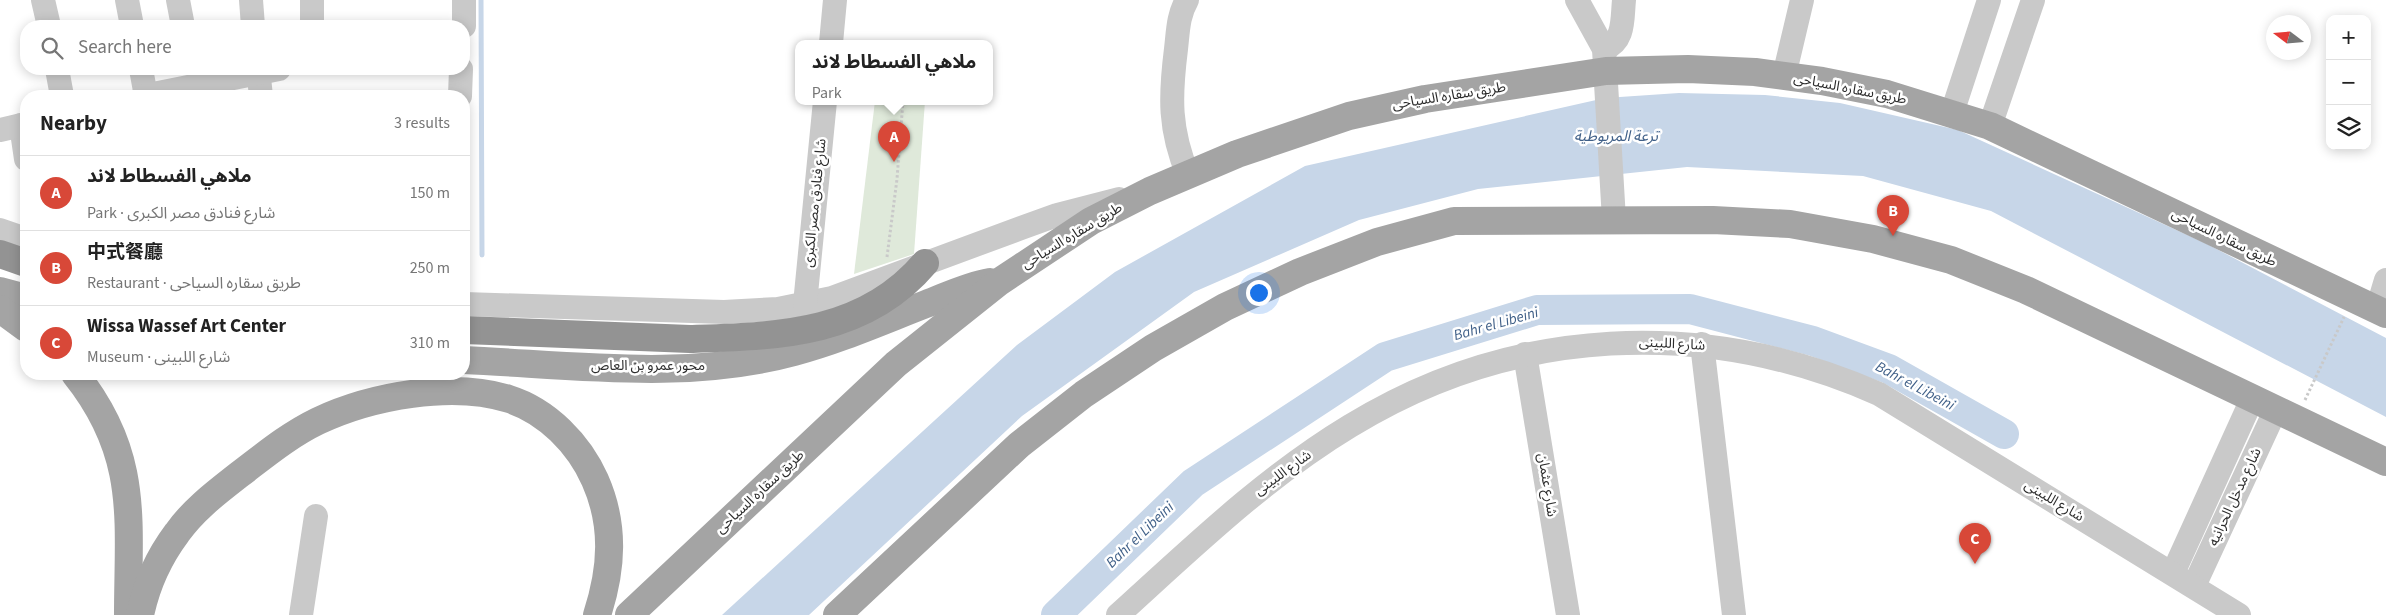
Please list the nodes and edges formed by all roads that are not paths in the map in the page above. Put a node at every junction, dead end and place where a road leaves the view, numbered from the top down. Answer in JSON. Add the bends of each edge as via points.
{"nodes":[{"id":1,"x":43,"y":0,"type":"edge"},
{"id":2,"x":127,"y":0,"type":"edge"},
{"id":3,"x":178,"y":0,"type":"edge"},
{"id":4,"x":251,"y":0,"type":"edge"},
{"id":5,"x":312,"y":0,"type":"edge"},
{"id":6,"x":464,"y":0,"type":"edge"},
{"id":7,"x":835,"y":0,"type":"edge"},
{"id":8,"x":1187,"y":0,"type":"edge"},
{"id":9,"x":1577,"y":0,"type":"edge"},
{"id":10,"x":1624,"y":0,"type":"edge"},
{"id":11,"x":1802,"y":0,"type":"edge"},
{"id":12,"x":1989,"y":0,"type":"edge"},
{"id":13,"x":2033,"y":0,"type":"edge"},
{"id":14,"x":48,"y":20,"type":"edge"},
{"id":15,"x":131,"y":20,"type":"edge"},
{"id":16,"x":182,"y":20,"type":"edge"},
{"id":17,"x":253,"y":20,"type":"edge"},
{"id":18,"x":312,"y":20,"type":"edge"},
{"id":19,"x":464,"y":20,"type":"edge"},
{"id":20,"x":831,"y":40,"type":"edge"},
{"id":21,"x":1606,"y":71,"type":"junction"},
{"id":22,"x":58,"y":75,"type":"edge"},
{"id":23,"x":142,"y":75,"type":"edge"},
{"id":24,"x":214,"y":75,"type":"edge"},
{"id":25,"x":264,"y":75,"type":"edge"},
{"id":26,"x":461,"y":75,"type":"edge"},
{"id":27,"x":1784,"y":76,"type":"junction"},
{"id":28,"x":193,"y":77,"type":"edge"},
{"id":29,"x":61,"y":90,"type":"edge"},
{"id":30,"x":144,"y":90,"type":"edge"},
{"id":31,"x":160,"y":90,"type":"edge"},
{"id":32,"x":262,"y":90,"type":"edge"},
{"id":33,"x":460,"y":90,"type":"edge"},
{"id":34,"x":825,"y":105,"type":"edge"},
{"id":35,"x":1952,"y":113,"type":"junction"},
{"id":36,"x":16,"y":126,"type":"edge"},
{"id":37,"x":1990,"y":126,"type":"junction"},
{"id":38,"x":20,"y":139,"type":"edge"},
{"id":39,"x":1188,"y":175,"type":"junction"},
{"id":40,"x":1150,"y":191,"type":"junction"},
{"id":41,"x":1614,"y":212,"type":"junction"},
{"id":42,"x":0,"y":230,"type":"edge"},
{"id":43,"x":20,"y":237,"type":"edge"},
{"id":44,"x":0,"y":254,"type":"edge"},
{"id":45,"x":20,"y":261,"type":"edge"},
{"id":46,"x":925,"y":263,"type":"junction"},
{"id":47,"x":2386,"y":280,"type":"edge"},
{"id":48,"x":999,"y":282,"type":"junction"},
{"id":49,"x":0,"y":291,"type":"edge"},
{"id":50,"x":20,"y":296,"type":"edge"},
{"id":51,"x":470,"y":304,"type":"edge"},
{"id":52,"x":805,"y":304,"type":"junction"},
{"id":53,"x":0,"y":309,"type":"edge"},
{"id":54,"x":2381,"y":312,"type":"edge"},
{"id":55,"x":20,"y":324,"type":"edge"},
{"id":56,"x":470,"y":330,"type":"edge"},
{"id":57,"x":1702,"y":344,"type":"junction"},
{"id":58,"x":1525,"y":354,"type":"junction"},
{"id":59,"x":470,"y":360,"type":"edge"},
{"id":60,"x":79,"y":380,"type":"edge"},
{"id":61,"x":2275,"y":408,"type":"junction"},
{"id":62,"x":2386,"y":462,"type":"edge"},
{"id":63,"x":316,"y":516,"type":"dead end"},
{"id":64,"x":2173,"y":573,"type":"junction"},
{"id":65,"x":2194,"y":586,"type":"junction"},
{"id":66,"x":128,"y":615,"type":"edge"},
{"id":67,"x":140,"y":615,"type":"edge"},
{"id":68,"x":301,"y":615,"type":"edge"},
{"id":69,"x":596,"y":615,"type":"edge"},
{"id":70,"x":629,"y":615,"type":"edge"},
{"id":71,"x":837,"y":615,"type":"edge"},
{"id":72,"x":1118,"y":615,"type":"edge"},
{"id":73,"x":1568,"y":615,"type":"edge"},
{"id":74,"x":1734,"y":615,"type":"edge"},
{"id":75,"x":2239,"y":615,"type":"edge"}],
"edges":[{"from":1,"to":14,"type":"street"},
{"from":2,"to":15,"type":"street"},
{"from":3,"to":16,"type":"street"},
{"from":4,"to":17,"type":"street"},
{"from":5,"to":18,"type":"street"},
{"from":6,"to":19,"type":"street"},
{"from":7,"to":20,"type":"street"},
{"from":8,"to":39,"type":"street","via":[[1179,19],[1171,106],[1175,140]]},
{"from":9,"to":21,"type":"street"},
{"from":10,"to":21,"type":"street","via":[[1620,37]]},
{"from":11,"to":27,"type":"street"},
{"from":12,"to":35,"type":"street"},
{"from":13,"to":37,"type":"street"},
{"from":21,"to":27,"type":"main road","name":"طريق سقاره السياحى","via":[[1688,69]]},
{"from":21,"to":39,"type":"main road","name":"طريق سقاره السياحى","via":[[1368,111],[1312,127]]},
{"from":21,"to":41,"type":"street"},
{"from":22,"to":29,"type":"street"},
{"from":23,"to":30,"type":"street"},
{"from":24,"to":28,"type":"street"},
{"from":25,"to":32,"type":"street"},
{"from":26,"to":33,"type":"street"},
{"from":27,"to":35,"type":"main road","name":"طريق سقاره السياحى","via":[[1887,94]]},
{"from":28,"to":31,"type":"street"},
{"from":34,"to":52,"type":"street","name":"شارع فنادق مصر الكبرى"},
{"from":35,"to":37,"type":"main road","name":"طريق سقاره السياحى"},
{"from":36,"to":38,"type":"street"},
{"from":37,"to":54,"type":"main road","name":"طريق سقاره السياحى"},
{"from":39,"to":40,"type":"main road","name":"طريق سقاره السياحى"},
{"from":40,"to":46,"type":"street","via":[[1057,215]]},
{"from":40,"to":48,"type":"main road","name":"طريق سقاره السياحى","via":[[1091,221]]},
{"from":41,"to":61,"type":"main road","via":[[1790,224],[1873,239],[1951,260],[2026,290]]},
{"from":41,"to":71,"type":"main road","via":[[1454,221],[1377,242],[1300,272],[1225,307],[1153,348],[1084,394],[1019,445]]},
{"from":42,"to":43,"type":"street"},
{"from":44,"to":45,"type":"highway"},
{"from":46,"to":52,"type":"street","via":[[832,298]]},
{"from":46,"to":56,"type":"highway","via":[[900,289],[870,310],[836,323],[799,330],[690,339]]},
{"from":47,"to":54,"type":"street"},
{"from":48,"to":59,"type":"main road","name":"محور عمرو بن العاص","via":[[965,288],[825,344],[729,365],[647,369]]},
{"from":48,"to":70,"type":"main road","name":"طريق سقاره السياحى","via":[[896,364]]},
{"from":49,"to":50,"type":"main road"},
{"from":51,"to":52,"type":"street","via":[[733,312]]},
{"from":53,"to":55,"type":"main road"},
{"from":57,"to":58,"type":"street","name":"شارع اللبينى","via":[[1643,341]]},
{"from":57,"to":64,"type":"street","name":"شارع اللبينى","via":[[1810,367],[1879,394]]},
{"from":57,"to":74,"type":"street"},
{"from":58,"to":72,"type":"street","name":"شارع اللبينى","via":[[1464,371],[1405,395],[1349,426],[1243,502]]},
{"from":58,"to":73,"type":"street","name":"شارع عثمان"},
{"from":60,"to":66,"type":"main road","via":[[96,403],[116,442],[123,467],[130,520]]},
{"from":61,"to":62,"type":"main road"},
{"from":61,"to":64,"type":"street","name":"شارع مدخل الحرانيه"},
{"from":61,"to":65,"type":"street","name":"شارع مدخل الحرانيه"},
{"from":63,"to":68,"type":"street"},
{"from":64,"to":65,"type":"street","name":"شارع اللبينى"},
{"from":65,"to":75,"type":"street","name":"شارع اللبينى"},
{"from":67,"to":69,"type":"main road","via":[[158,566],[176,533],[216,492],[275,447],[317,422],[363,404],[435,392],[509,399],[534,410],[575,446],[594,478],[608,521],[608,576]]}]}
